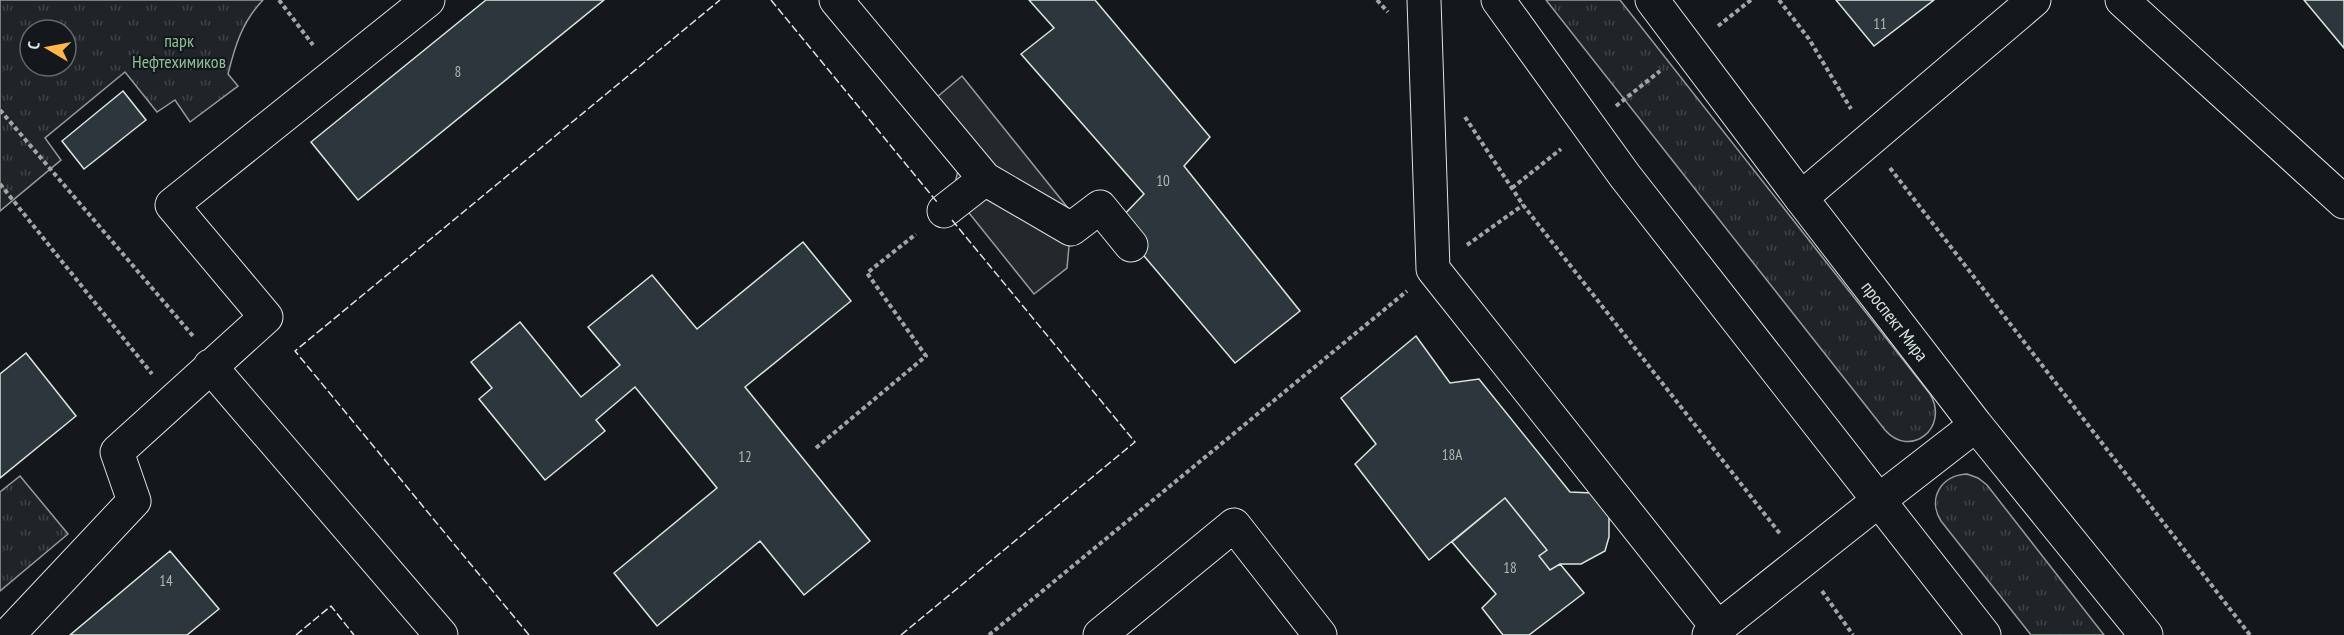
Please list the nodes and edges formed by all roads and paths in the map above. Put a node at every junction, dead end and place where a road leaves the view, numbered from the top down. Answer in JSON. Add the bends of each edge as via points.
{"nodes":[{"id":1,"x":279,"y":0,"type":"edge"},
{"id":2,"x":428,"y":0,"type":"edge"},
{"id":3,"x":836,"y":0,"type":"edge"},
{"id":4,"x":1377,"y":0,"type":"edge"},
{"id":5,"x":1424,"y":0,"type":"edge"},
{"id":6,"x":1498,"y":0,"type":"edge"},
{"id":7,"x":1652,"y":0,"type":"edge"},
{"id":8,"x":1751,"y":0,"type":"edge"},
{"id":9,"x":1779,"y":0,"type":"edge"},
{"id":10,"x":2034,"y":0,"type":"edge"},
{"id":11,"x":2122,"y":0,"type":"edge"},
{"id":12,"x":1391,"y":16,"type":"dead end"},
{"id":13,"x":1689,"y":49,"type":"junction"},
{"id":14,"x":335,"y":75,"type":"junction"},
{"id":15,"x":1459,"y":107,"type":"dead end"},
{"id":16,"x":0,"y":110,"type":"edge"},
{"id":17,"x":1589,"y":127,"type":"junction"},
{"id":18,"x":1869,"y":140,"type":"junction"},
{"id":19,"x":985,"y":179,"type":"junction"},
{"id":20,"x":0,"y":184,"type":"edge"},
{"id":21,"x":1512,"y":188,"type":"junction"},
{"id":22,"x":1801,"y":198,"type":"junction"},
{"id":23,"x":2344,"y":202,"type":"edge"},
{"id":24,"x":1523,"y":205,"type":"junction"},
{"id":25,"x":945,"y":211,"type":"joint"},
{"id":26,"x":1131,"y":245,"type":"dead end"},
{"id":27,"x":1433,"y":269,"type":"junction"},
{"id":28,"x":213,"y":364,"type":"junction"},
{"id":29,"x":173,"y":401,"type":"junction"},
{"id":30,"x":1976,"y":425,"type":"junction"},
{"id":31,"x":816,"y":448,"type":"dead end"},
{"id":32,"x":1878,"y":501,"type":"junction"},
{"id":33,"x":1801,"y":561,"type":"junction"},
{"id":34,"x":1714,"y":631,"type":"edge"},
{"id":35,"x":8,"y":635,"type":"edge"},
{"id":36,"x":441,"y":635,"type":"edge"},
{"id":37,"x":989,"y":635,"type":"edge"},
{"id":38,"x":1100,"y":635,"type":"edge"},
{"id":39,"x":1320,"y":635,"type":"edge"},
{"id":40,"x":1853,"y":635,"type":"edge"},
{"id":41,"x":1984,"y":635,"type":"edge"},
{"id":42,"x":2146,"y":635,"type":"edge"},
{"id":43,"x":2250,"y":635,"type":"edge"}],
"edges":[{"from":1,"to":14,"type":"path"},
{"from":2,"to":14,"type":"main road"},
{"from":3,"to":19,"type":"main road"},
{"from":4,"to":12,"type":"path"},
{"from":5,"to":27,"type":"main road"},
{"from":6,"to":17,"type":"main road"},
{"from":7,"to":13,"type":"main road","name":"проспект Мира"},
{"from":8,"to":13,"type":"path"},
{"from":9,"to":18,"type":"path","via":[[1809,39]]},
{"from":10,"to":18,"type":"main road"},
{"from":11,"to":23,"type":"main road"},
{"from":13,"to":17,"type":"path"},
{"from":13,"to":22,"type":"main road","name":"проспект Мира"},
{"from":14,"to":28,"type":"main road","via":[[172,205],[266,317]]},
{"from":15,"to":21,"type":"path"},
{"from":16,"to":28,"type":"path"},
{"from":17,"to":21,"type":"path"},
{"from":17,"to":32,"type":"main road"},
{"from":18,"to":22,"type":"main road"},
{"from":18,"to":43,"type":"path"},
{"from":19,"to":25,"type":"main road"},
{"from":19,"to":26,"type":"main road","via":[[1071,229],[1100,207]]},
{"from":20,"to":29,"type":"path"},
{"from":21,"to":24,"type":"path"},
{"from":22,"to":30,"type":"main road","name":"проспект Мира"},
{"from":24,"to":27,"type":"path"},
{"from":24,"to":33,"type":"path"},
{"from":25,"to":31,"type":"path","via":[[867,273],[926,356]]},
{"from":27,"to":34,"type":"main road"},
{"from":27,"to":37,"type":"path"},
{"from":28,"to":29,"type":"main road"},
{"from":28,"to":36,"type":"main road"},
{"from":29,"to":35,"type":"main road","via":[[117,452],[134,501]]},
{"from":30,"to":32,"type":"main road"},
{"from":30,"to":42,"type":"main road","name":"проспект Мира"},
{"from":32,"to":33,"type":"main road"},
{"from":32,"to":41,"type":"main road"},
{"from":33,"to":34,"type":"main road"},
{"from":33,"to":40,"type":"path"},
{"from":38,"to":39,"type":"main road","via":[[1234,525]]}]}
